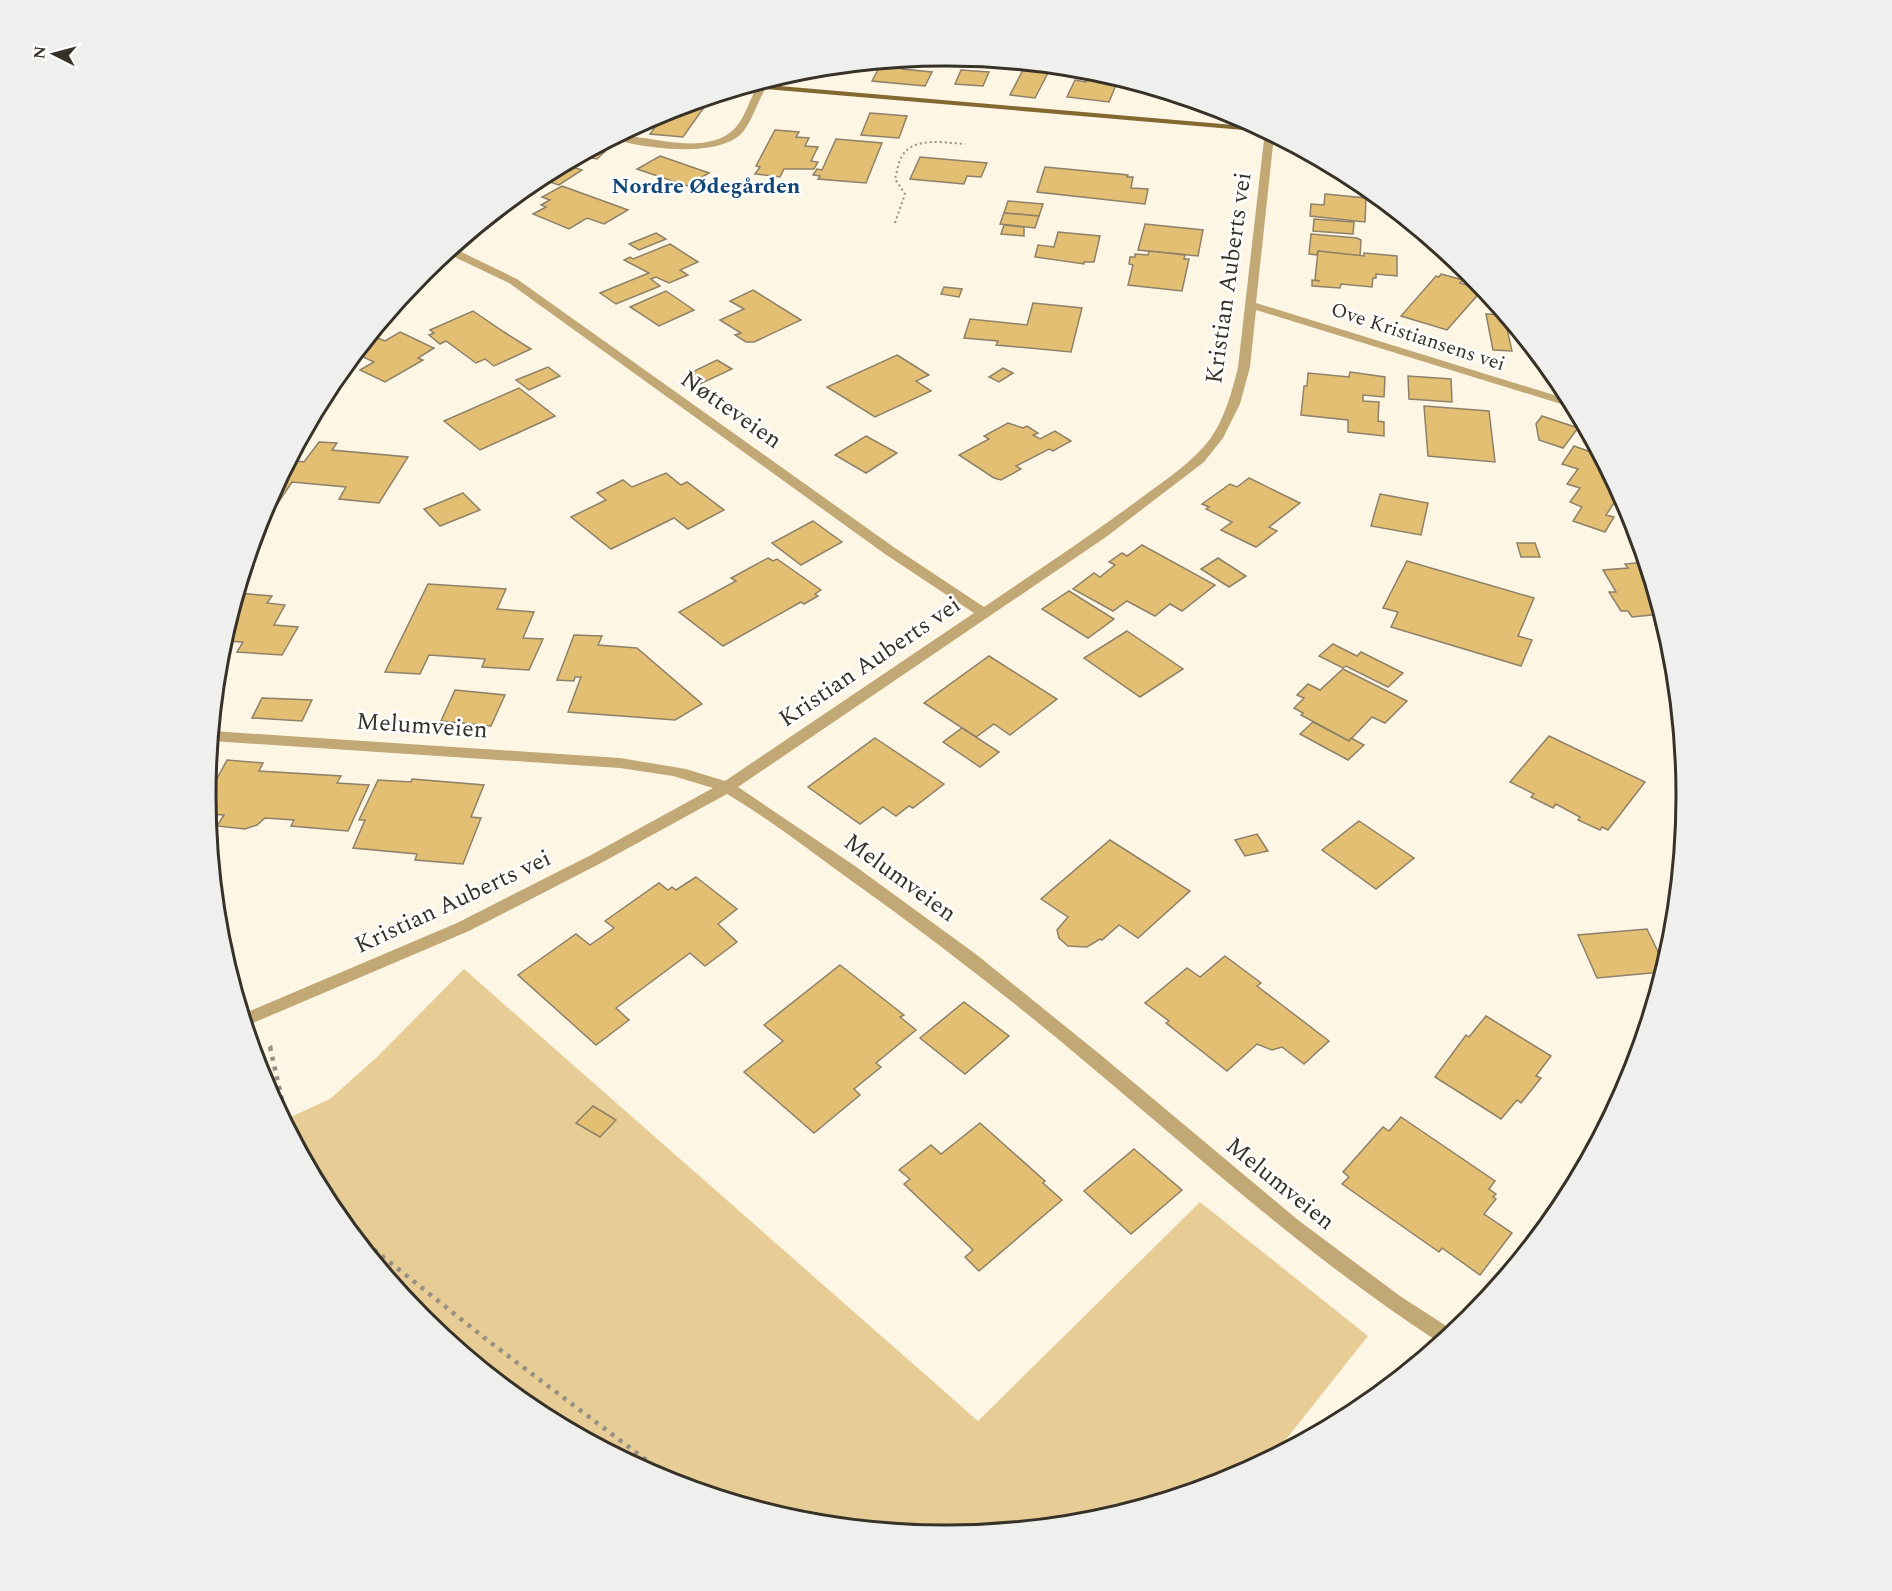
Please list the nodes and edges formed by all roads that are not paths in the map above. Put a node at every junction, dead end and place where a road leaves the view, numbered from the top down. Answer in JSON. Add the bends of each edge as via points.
{"nodes":[{"id":1,"x":767,"y":89,"type":"edge"},
{"id":2,"x":760,"y":90,"type":"edge"},
{"id":3,"x":1239,"y":128,"type":"edge"},
{"id":4,"x":628,"y":139,"type":"edge"},
{"id":5,"x":1268,"y":141,"type":"edge"},
{"id":6,"x":458,"y":254,"type":"edge"},
{"id":7,"x":1252,"y":305,"type":"junction"},
{"id":8,"x":1560,"y":401,"type":"edge"},
{"id":9,"x":983,"y":613,"type":"junction"},
{"id":10,"x":219,"y":736,"type":"edge"},
{"id":11,"x":727,"y":787,"type":"junction"},
{"id":12,"x":251,"y":1017,"type":"edge"},
{"id":13,"x":1439,"y":1332,"type":"edge"}],
"edges":[{"from":1,"to":3,"type":"main road"},
{"from":2,"to":4,"type":"street","via":[[737,133],[723,141],[689,147]]},
{"from":5,"to":7,"type":"street","name":"Kristian Auberts vei"},
{"from":6,"to":9,"type":"street","name":"Nøtteveien","via":[[513,280],[890,551]]},
{"from":7,"to":8,"type":"street","name":"Ove Kristiansens vei"},
{"from":7,"to":9,"type":"street","name":"Kristian Auberts vei","via":[[1244,367],[1234,404],[1217,438],[1200,459],[1101,534]]},
{"from":9,"to":11,"type":"street","name":"Kristian Auberts vei"},
{"from":10,"to":11,"type":"street","name":"Melumveien","via":[[620,764],[663,769]]},
{"from":11,"to":12,"type":"street","name":"Kristian Auberts vei","via":[[463,927]]},
{"from":11,"to":13,"type":"street","name":"Melumveien","via":[[943,939],[1047,1020],[1257,1199]]}]}
